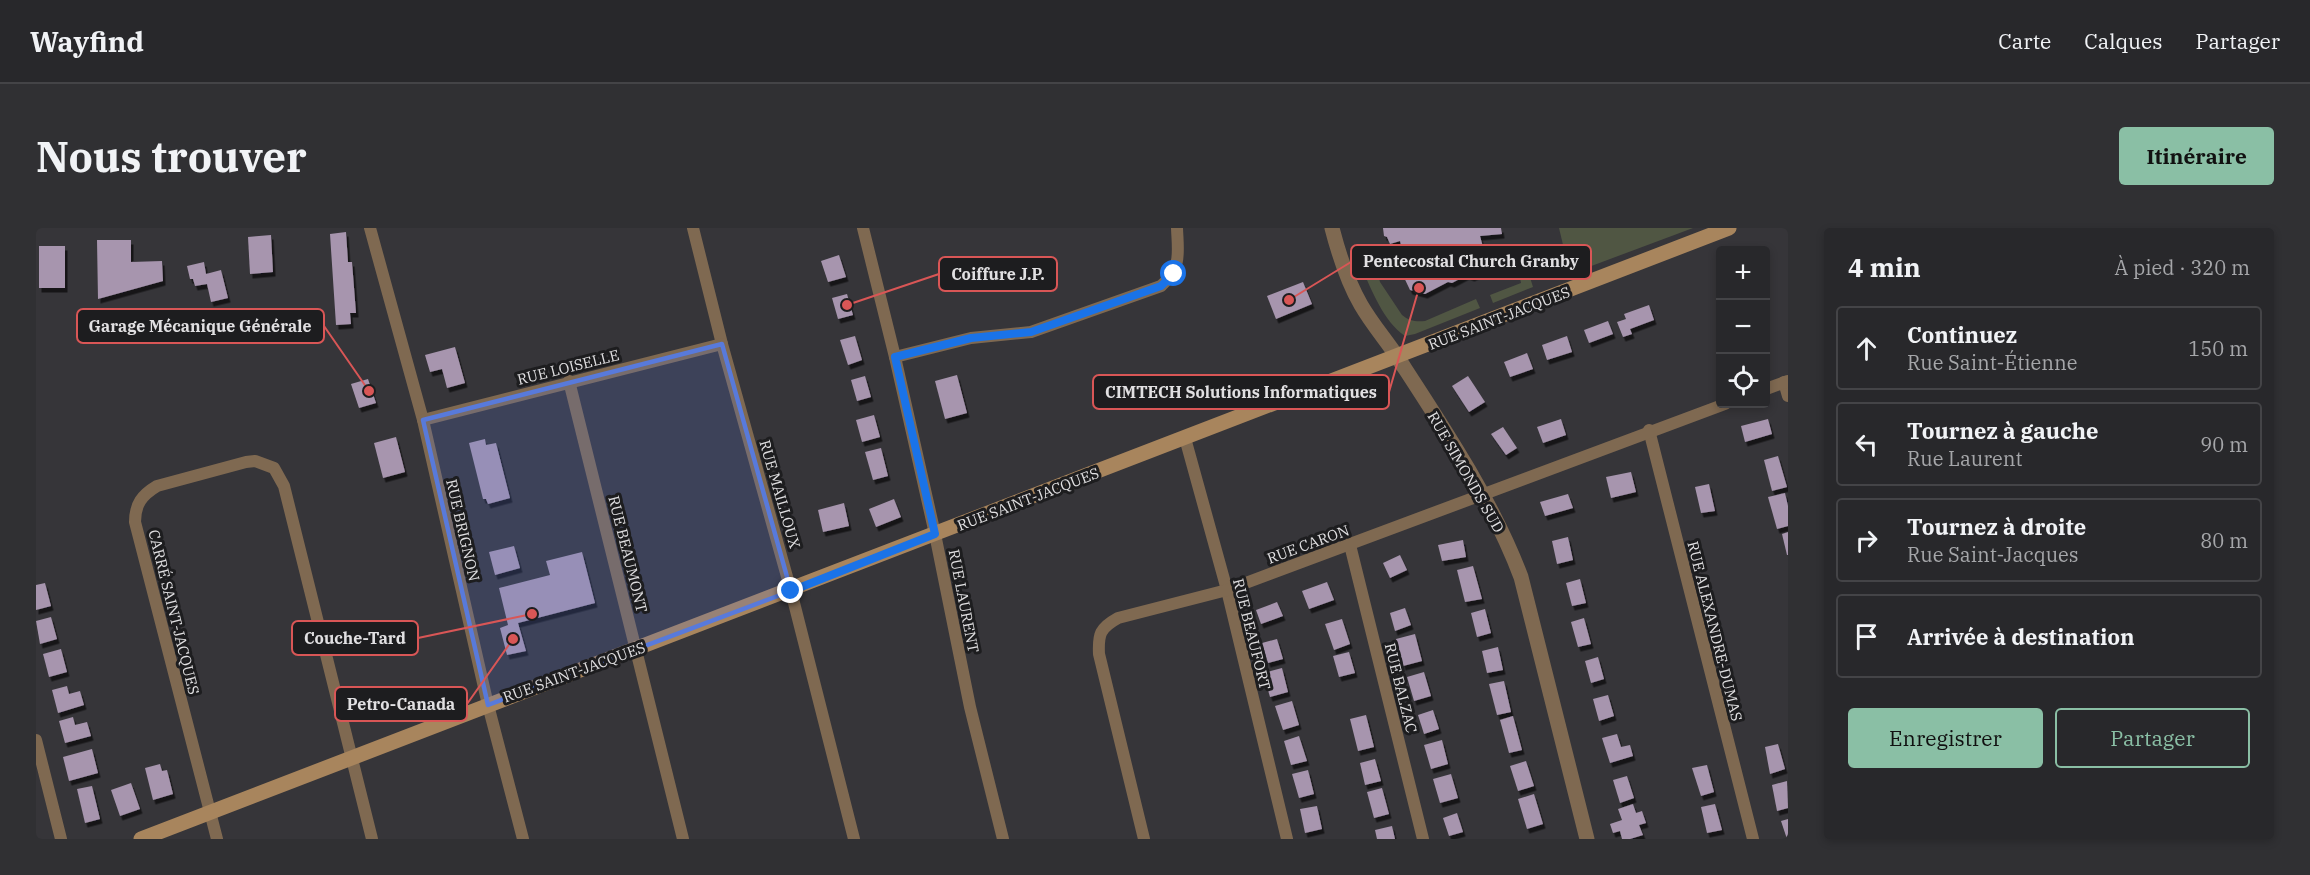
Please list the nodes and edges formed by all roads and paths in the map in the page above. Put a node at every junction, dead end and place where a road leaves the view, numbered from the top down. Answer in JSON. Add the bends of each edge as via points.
{"nodes":[{"id":1,"x":370,"y":228,"type":"edge"},
{"id":2,"x":693,"y":228,"type":"edge"},
{"id":3,"x":863,"y":228,"type":"edge"},
{"id":4,"x":1177,"y":228,"type":"edge"},
{"id":5,"x":1332,"y":228,"type":"edge"},
{"id":6,"x":1729,"y":228,"type":"edge"},
{"id":7,"x":1718,"y":232,"type":"edge"},
{"id":8,"x":722,"y":344,"type":"junction"},
{"id":9,"x":895,"y":357,"type":"junction"},
{"id":10,"x":1398,"y":357,"type":"junction"},
{"id":11,"x":569,"y":381,"type":"junction"},
{"id":12,"x":1786,"y":382,"type":"edge"},
{"id":13,"x":1770,"y":388,"type":"edge"},
{"id":14,"x":1788,"y":396,"type":"edge"},
{"id":15,"x":1716,"y":407,"type":"edge"},
{"id":16,"x":423,"y":420,"type":"junction"},
{"id":17,"x":1648,"y":430,"type":"junction"},
{"id":18,"x":1185,"y":438,"type":"junction"},
{"id":19,"x":1482,"y":493,"type":"junction"},
{"id":20,"x":935,"y":534,"type":"junction"},
{"id":21,"x":1350,"y":545,"type":"junction"},
{"id":22,"x":1227,"y":590,"type":"junction"},
{"id":23,"x":791,"y":591,"type":"junction"},
{"id":24,"x":637,"y":649,"type":"junction"},
{"id":25,"x":488,"y":705,"type":"junction"},
{"id":26,"x":36,"y":740,"type":"edge"},
{"id":27,"x":352,"y":758,"type":"junction"},
{"id":28,"x":210,"y":814,"type":"junction"},
{"id":29,"x":61,"y":839,"type":"edge"},
{"id":30,"x":141,"y":839,"type":"edge"},
{"id":31,"x":217,"y":839,"type":"edge"},
{"id":32,"x":372,"y":839,"type":"edge"},
{"id":33,"x":523,"y":839,"type":"edge"},
{"id":34,"x":683,"y":839,"type":"edge"},
{"id":35,"x":854,"y":839,"type":"edge"},
{"id":36,"x":1003,"y":839,"type":"edge"},
{"id":37,"x":1144,"y":839,"type":"edge"},
{"id":38,"x":1287,"y":839,"type":"edge"},
{"id":39,"x":1423,"y":839,"type":"edge"},
{"id":40,"x":1587,"y":839,"type":"edge"},
{"id":41,"x":1753,"y":839,"type":"edge"}],
"edges":[{"from":1,"to":16,"type":"street","name":"RUE BRIGNON"},
{"from":2,"to":8,"type":"street","name":"RUE MAILLOUX"},
{"from":3,"to":9,"type":"street","name":"RUE LAURENT"},
{"from":4,"to":9,"type":"street","via":[[1178,261],[1174,274],[1161,286],[1031,332],[971,338]]},
{"from":5,"to":10,"type":"street","name":"RUE SIMONDS SUD","via":[[1342,266],[1361,305]]},
{"from":6,"to":7,"type":"main road","name":"RUE SAINT-JACQUES"},
{"from":7,"to":10,"type":"main road","name":"RUE SAINT-JACQUES"},
{"from":8,"to":11,"type":"street","name":"RUE LOISELLE"},
{"from":8,"to":23,"type":"street","name":"RUE MAILLOUX"},
{"from":9,"to":20,"type":"street","name":"RUE LAURENT"},
{"from":10,"to":18,"type":"main road","name":"RUE SAINT-JACQUES"},
{"from":10,"to":19,"type":"street","name":"RUE SIMONDS SUD"},
{"from":11,"to":16,"type":"street","name":"RUE LOISELLE"},
{"from":11,"to":24,"type":"street","name":"RUE BEAUMONT"},
{"from":12,"to":13,"type":"street"},
{"from":12,"to":14,"type":"street"},
{"from":15,"to":17,"type":"street","name":"RUE CARON"},
{"from":16,"to":25,"type":"street","name":"RUE BRIGNON"},
{"from":17,"to":19,"type":"street","name":"RUE CARON"},
{"from":17,"to":41,"type":"street","name":"RUE ALEXANDRE-DUMAS"},
{"from":18,"to":20,"type":"main road","name":"RUE SAINT-JACQUES"},
{"from":18,"to":22,"type":"street","name":"RUE BEAUFORT"},
{"from":19,"to":21,"type":"street","name":"RUE CARON"},
{"from":19,"to":40,"type":"street","name":"RUE SIMONDS SUD","via":[[1521,578]]},
{"from":20,"to":23,"type":"main road","name":"RUE SAINT-JACQUES"},
{"from":20,"to":36,"type":"street","name":"RUE LAURENT","via":[[970,707]]},
{"from":21,"to":22,"type":"street","name":"RUE CARON"},
{"from":21,"to":39,"type":"street","name":"RUE BALZAC"},
{"from":22,"to":37,"type":"street","name":"RUE CARON","via":[[1118,618],[1105,625],[1098,638]]},
{"from":22,"to":38,"type":"street","name":"RUE BEAUFORT"},
{"from":23,"to":24,"type":"main road","name":"RUE SAINT-JACQUES"},
{"from":23,"to":35,"type":"street","name":"RUE MAILLOUX"},
{"from":24,"to":25,"type":"main road","name":"RUE SAINT-JACQUES"},
{"from":24,"to":34,"type":"street","name":"RUE BEAUMONT"},
{"from":25,"to":27,"type":"main road","name":"RUE SAINT-JACQUES"},
{"from":25,"to":33,"type":"street","name":"RUE BRIGNON"},
{"from":26,"to":29,"type":"street"},
{"from":27,"to":28,"type":"main road","name":"RUE SAINT-JACQUES"},
{"from":27,"to":28,"type":"street","name":"CARRÉ SAINT-JACQUES","via":[[284,486],[274,468],[255,461],[157,486],[139,501],[135,522]]},
{"from":27,"to":32,"type":"street","name":"CARRÉ SAINT-JACQUES"},
{"from":28,"to":30,"type":"main road","name":"RUE SAINT-JACQUES"},
{"from":28,"to":31,"type":"street","name":"CARRÉ SAINT-JACQUES"}]}
